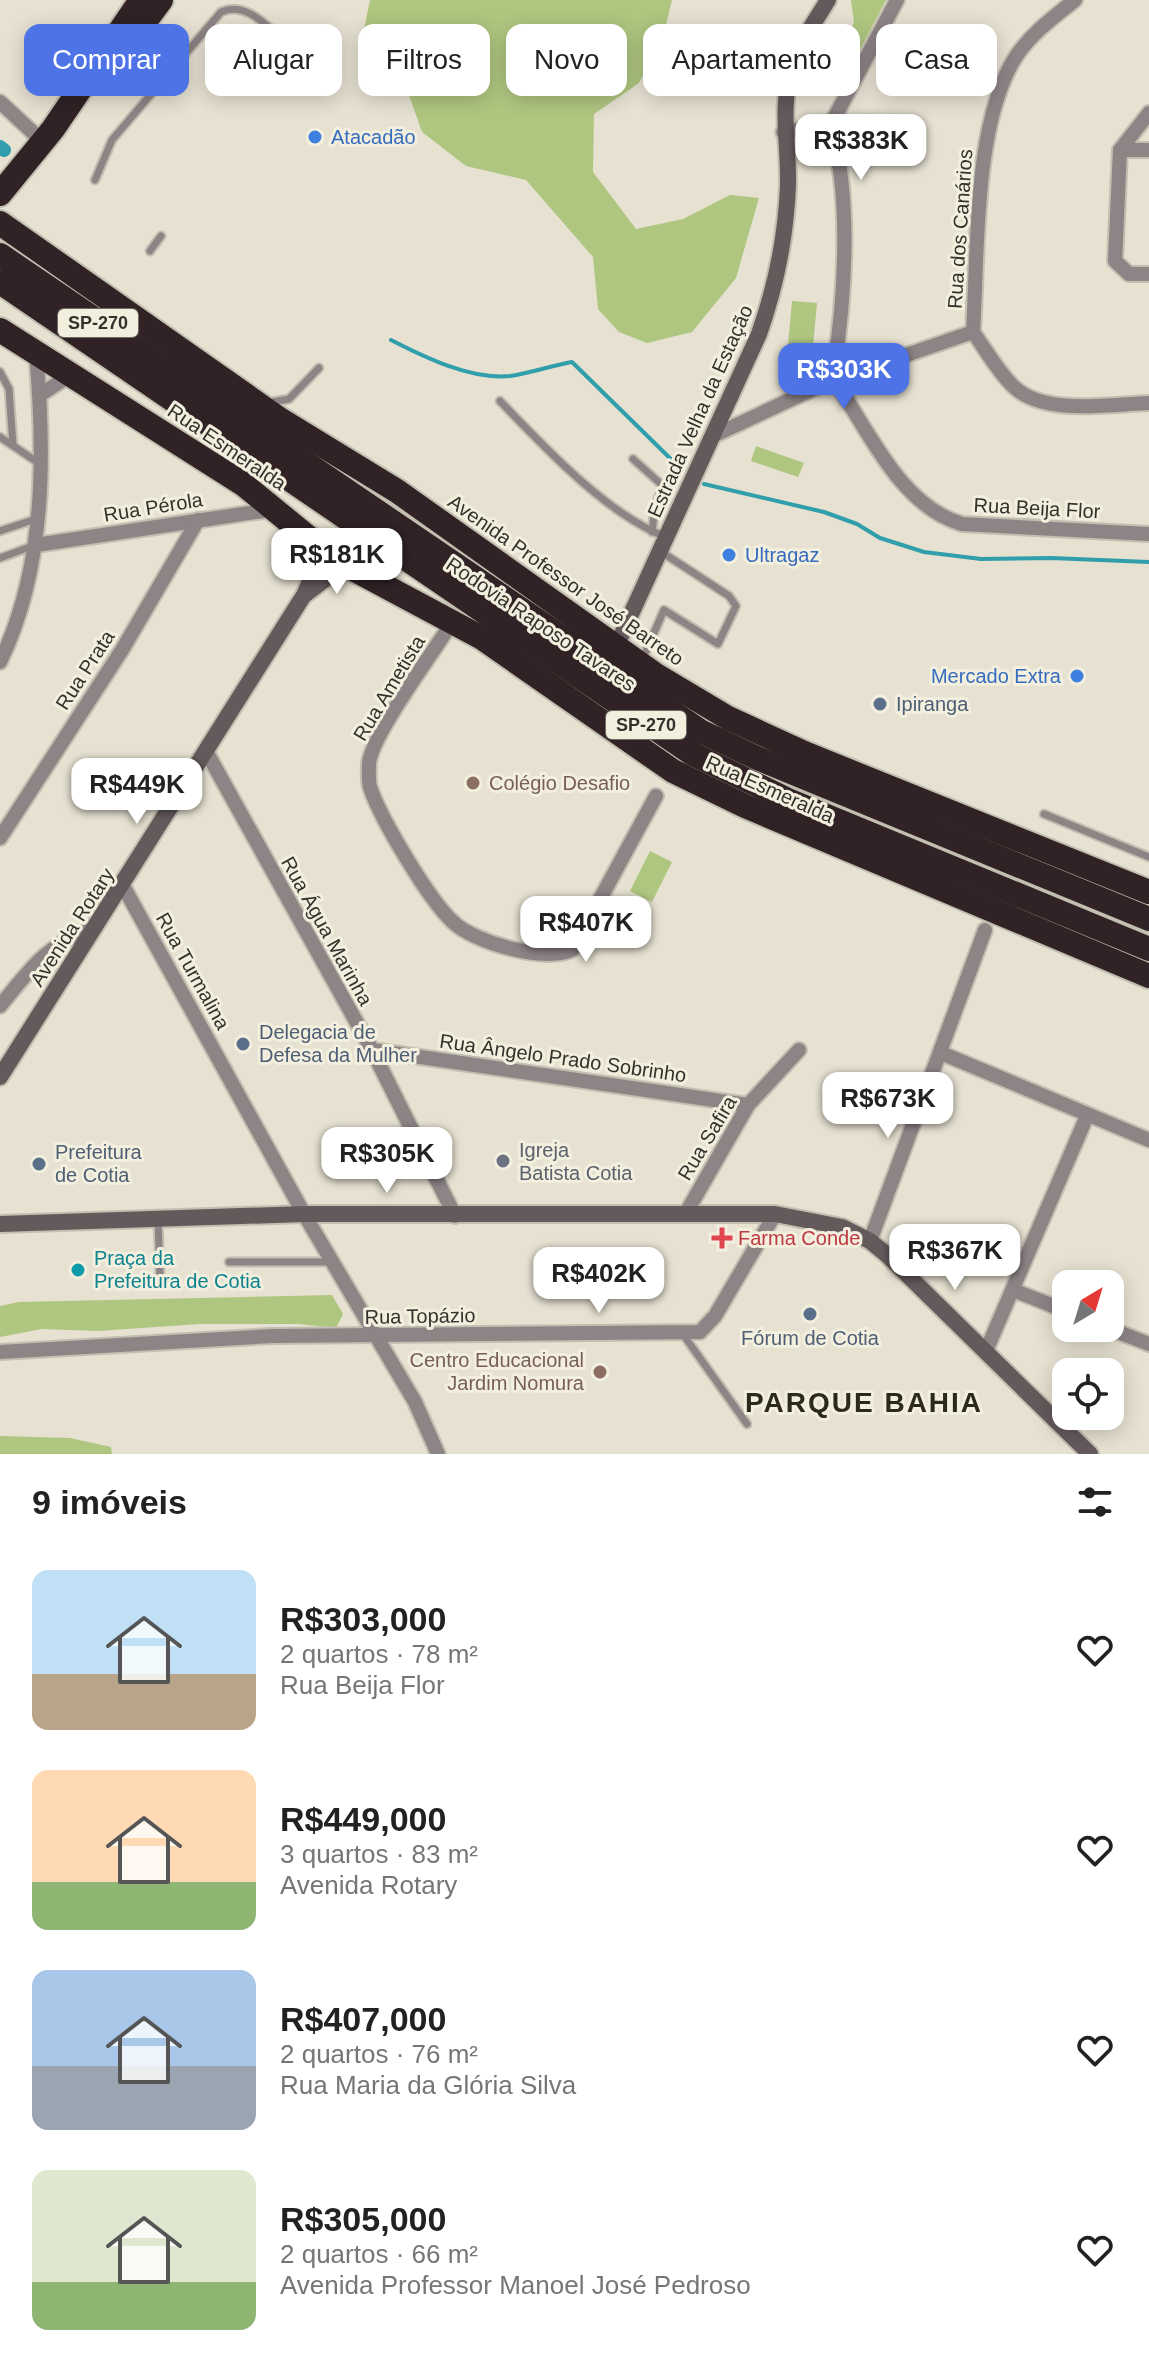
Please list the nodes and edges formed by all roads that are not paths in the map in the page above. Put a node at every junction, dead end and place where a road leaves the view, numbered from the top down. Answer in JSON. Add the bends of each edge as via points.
{"nodes":[{"id":1,"x":141,"y":0,"type":"edge"},
{"id":2,"x":161,"y":0,"type":"edge"},
{"id":3,"x":828,"y":0,"type":"edge"},
{"id":4,"x":897,"y":0,"type":"edge"},
{"id":5,"x":1075,"y":0,"type":"edge"},
{"id":6,"x":211,"y":24,"type":"edge"},
{"id":7,"x":263,"y":24,"type":"edge"},
{"id":8,"x":205,"y":31,"type":"edge"},
{"id":9,"x":0,"y":102,"type":"edge"},
{"id":10,"x":1149,"y":113,"type":"edge"},
{"id":11,"x":830,"y":126,"type":"junction"},
{"id":12,"x":783,"y":132,"type":"junction"},
{"id":13,"x":48,"y":136,"type":"junction"},
{"id":14,"x":1120,"y":150,"type":"junction"},
{"id":15,"x":1149,"y":150,"type":"edge"},
{"id":16,"x":24,"y":165,"type":"junction"},
{"id":17,"x":95,"y":180,"type":"dead end"},
{"id":18,"x":0,"y":183,"type":"edge"},
{"id":19,"x":0,"y":194,"type":"edge"},
{"id":20,"x":5,"y":228,"type":"edge"},
{"id":21,"x":161,"y":236,"type":"dead end"},
{"id":22,"x":150,"y":251,"type":"dead end"},
{"id":23,"x":0,"y":255,"type":"edge"},
{"id":24,"x":65,"y":261,"type":"dead end"},
{"id":25,"x":1149,"y":274,"type":"edge"},
{"id":26,"x":0,"y":282,"type":"edge"},
{"id":27,"x":0,"y":330,"type":"edge"},
{"id":28,"x":973,"y":332,"type":"junction"},
{"id":29,"x":36,"y":352,"type":"junction"},
{"id":30,"x":319,"y":368,"type":"dead end"},
{"id":31,"x":834,"y":368,"type":"junction"},
{"id":32,"x":0,"y":372,"type":"edge"},
{"id":33,"x":73,"y":373,"type":"junction"},
{"id":34,"x":848,"y":375,"type":"junction"},
{"id":35,"x":824,"y":384,"type":"junction"},
{"id":36,"x":253,"y":391,"type":"dead end"},
{"id":37,"x":842,"y":392,"type":"junction"},
{"id":38,"x":40,"y":395,"type":"junction"},
{"id":39,"x":500,"y":401,"type":"dead end"},
{"id":40,"x":194,"y":402,"type":"junction"},
{"id":41,"x":1149,"y":403,"type":"edge"},
{"id":42,"x":286,"y":419,"type":"dead end"},
{"id":43,"x":713,"y":436,"type":"junction"},
{"id":44,"x":0,"y":437,"type":"edge"},
{"id":45,"x":13,"y":445,"type":"junction"},
{"id":46,"x":633,"y":459,"type":"dead end"},
{"id":47,"x":40,"y":464,"type":"junction"},
{"id":48,"x":663,"y":486,"type":"junction"},
{"id":49,"x":685,"y":497,"type":"junction"},
{"id":50,"x":276,"y":509,"type":"junction"},
{"id":51,"x":37,"y":519,"type":"junction"},
{"id":52,"x":198,"y":520,"type":"junction"},
{"id":53,"x":0,"y":531,"type":"edge"},
{"id":54,"x":1149,"y":534,"type":"edge"},
{"id":55,"x":660,"y":540,"type":"junction"},
{"id":56,"x":36,"y":545,"type":"junction"},
{"id":57,"x":324,"y":551,"type":"junction"},
{"id":58,"x":0,"y":558,"type":"edge"},
{"id":59,"x":344,"y":565,"type":"junction"},
{"id":60,"x":304,"y":595,"type":"junction"},
{"id":61,"x":453,"y":621,"type":"junction"},
{"id":62,"x":616,"y":647,"type":"junction"},
{"id":63,"x":0,"y":662,"type":"edge"},
{"id":64,"x":641,"y":663,"type":"junction"},
{"id":65,"x":206,"y":751,"type":"junction"},
{"id":66,"x":656,"y":796,"type":"dead end"},
{"id":67,"x":1044,"y":814,"type":"dead end"},
{"id":68,"x":0,"y":838,"type":"edge"},
{"id":69,"x":1149,"y":857,"type":"edge"},
{"id":70,"x":122,"y":884,"type":"junction"},
{"id":71,"x":1148,"y":890,"type":"edge"},
{"id":72,"x":1149,"y":919,"type":"edge"},
{"id":73,"x":93,"y":929,"type":"junction"},
{"id":74,"x":985,"y":930,"type":"dead end"},
{"id":75,"x":1149,"y":949,"type":"edge"},
{"id":76,"x":1149,"y":976,"type":"edge"},
{"id":77,"x":0,"y":1006,"type":"edge"},
{"id":78,"x":372,"y":1050,"type":"junction"},
{"id":79,"x":799,"y":1050,"type":"dead end"},
{"id":80,"x":941,"y":1053,"type":"junction"},
{"id":81,"x":0,"y":1077,"type":"edge"},
{"id":82,"x":748,"y":1105,"type":"junction"},
{"id":83,"x":1087,"y":1116,"type":"junction"},
{"id":84,"x":1149,"y":1140,"type":"edge"},
{"id":85,"x":686,"y":1213,"type":"junction"},
{"id":86,"x":304,"y":1214,"type":"junction"},
{"id":87,"x":775,"y":1214,"type":"junction"},
{"id":88,"x":455,"y":1216,"type":"junction"},
{"id":89,"x":158,"y":1220,"type":"junction"},
{"id":90,"x":0,"y":1224,"type":"edge"},
{"id":91,"x":870,"y":1241,"type":"junction"},
{"id":92,"x":229,"y":1262,"type":"dead end"},
{"id":93,"x":332,"y":1262,"type":"junction"},
{"id":94,"x":133,"y":1282,"type":"dead end"},
{"id":95,"x":1013,"y":1290,"type":"junction"},
{"id":96,"x":1052,"y":1305,"type":"edge"},
{"id":97,"x":682,"y":1333,"type":"junction"},
{"id":98,"x":1124,"y":1334,"type":"edge"},
{"id":99,"x":379,"y":1338,"type":"junction"},
{"id":100,"x":1149,"y":1344,"type":"edge"},
{"id":101,"x":986,"y":1351,"type":"junction"},
{"id":102,"x":0,"y":1352,"type":"edge"},
{"id":103,"x":747,"y":1424,"type":"dead end"},
{"id":104,"x":438,"y":1454,"type":"edge"},
{"id":105,"x":1090,"y":1454,"type":"edge"}],
"edges":[{"from":1,"to":13,"type":"highway"},
{"from":2,"to":13,"type":"highway"},
{"from":3,"to":12,"type":"street","name":"Estrada Velha da Estação","via":[[793,62]]},
{"from":4,"to":11,"type":"street"},
{"from":5,"to":28,"type":"street","name":"Rua dos Canários","via":[[1033,35],[1016,57],[997,99],[986,144]]},
{"from":6,"to":7,"type":"lane","via":[[231,8],[244,9]]},
{"from":8,"to":17,"type":"lane","via":[[112,140]]},
{"from":9,"to":13,"type":"street"},
{"from":10,"to":14,"type":"street"},
{"from":11,"to":12,"type":"street"},
{"from":11,"to":31,"type":"street","via":[[843,186],[841,316]]},
{"from":12,"to":43,"type":"street","name":"Estrada Velha da Estação","via":[[788,183],[774,290]]},
{"from":13,"to":16,"type":"highway"},
{"from":14,"to":15,"type":"street"},
{"from":14,"to":25,"type":"street","via":[[1115,261],[1129,274]]},
{"from":16,"to":18,"type":"highway"},
{"from":16,"to":19,"type":"highway"},
{"from":16,"to":20,"type":"highway"},
{"from":20,"to":62,"type":"highway","name":"Avenida Professor José Barreto","via":[[281,420],[438,519]]},
{"from":21,"to":22,"type":"lane"},
{"from":23,"to":40,"type":"highway","number":"SP-270"},
{"from":24,"to":42,"type":"lane"},
{"from":26,"to":40,"type":"highway","number":"SP-270"},
{"from":27,"to":29,"type":"highway","name":"Rua Esmeralda"},
{"from":28,"to":34,"type":"street"},
{"from":28,"to":41,"type":"street","name":"Rua dos Canários","via":[[1016,389],[1032,398],[1051,404]]},
{"from":29,"to":33,"type":"highway","name":"Rua Esmeralda"},
{"from":29,"to":38,"type":"street"},
{"from":30,"to":36,"type":"lane","via":[[280,403]]},
{"from":31,"to":34,"type":"street"},
{"from":31,"to":35,"type":"street"},
{"from":32,"to":45,"type":"lane","via":[[9,389]]},
{"from":33,"to":38,"type":"street"},
{"from":33,"to":50,"type":"highway","name":"Rua Esmeralda"},
{"from":34,"to":37,"type":"street"},
{"from":35,"to":37,"type":"street","via":[[831,392]]},
{"from":35,"to":43,"type":"street"},
{"from":37,"to":54,"type":"street","name":"Rua Beija Flor","via":[[902,481],[945,519]]},
{"from":38,"to":47,"type":"street"},
{"from":39,"to":55,"type":"lane","via":[[568,469]]},
{"from":40,"to":62,"type":"highway","via":[[225,403],[555,618]]},
{"from":40,"to":72,"type":"highway","name":"Rodovia Raposo Tavares","number":"SP-270","via":[[700,731]]},
{"from":40,"to":75,"type":"highway","name":"Rodovia Raposo Tavares","number":"SP-270","via":[[693,754],[788,800]]},
{"from":43,"to":49,"type":"street","name":"Estrada Velha da Estação"},
{"from":44,"to":45,"type":"lane"},
{"from":45,"to":47,"type":"lane"},
{"from":46,"to":48,"type":"lane"},
{"from":47,"to":51,"type":"street"},
{"from":48,"to":49,"type":"lane"},
{"from":48,"to":55,"type":"lane","via":[[655,507]]},
{"from":49,"to":55,"type":"street","name":"Estrada Velha da Estação"},
{"from":50,"to":52,"type":"street","name":"Rua Pérola"},
{"from":50,"to":57,"type":"highway","name":"Rua Esmeralda"},
{"from":51,"to":53,"type":"lane"},
{"from":51,"to":56,"type":"street"},
{"from":52,"to":56,"type":"street","name":"Rua Pérola"},
{"from":52,"to":68,"type":"street","name":"Rua Prata","via":[[122,650]]},
{"from":55,"to":62,"type":"street","name":"Estrada Velha da Estação"},
{"from":55,"to":64,"type":"lane","via":[[736,606],[718,644],[664,610]]},
{"from":56,"to":58,"type":"lane"},
{"from":56,"to":63,"type":"street"},
{"from":57,"to":59,"type":"highway","name":"Rua Esmeralda"},
{"from":57,"to":60,"type":"street","name":"Avenida Rotary"},
{"from":59,"to":60,"type":"street","name":"Avenida Rotary"},
{"from":59,"to":61,"type":"highway","name":"Rua Esmeralda"},
{"from":60,"to":65,"type":"street","name":"Avenida Rotary"},
{"from":61,"to":66,"type":"street","name":"Rua Ametista","via":[[369,758],[369,783],[437,904],[454,924],[483,941],[565,954],[580,940]]},
{"from":61,"to":76,"type":"highway","name":"Rua Esmeralda","via":[[673,771]]},
{"from":62,"to":64,"type":"highway","name":"Avenida Professor José Barreto"},
{"from":64,"to":71,"type":"highway","name":"Avenida Professor José Barreto","via":[[761,734]]},
{"from":65,"to":70,"type":"street","name":"Avenida Rotary"},
{"from":65,"to":78,"type":"street","name":"Rua Água Marinha"},
{"from":67,"to":69,"type":"lane"},
{"from":70,"to":73,"type":"street","name":"Avenida Rotary"},
{"from":70,"to":86,"type":"street","name":"Rua Turmalina"},
{"from":73,"to":77,"type":"street","via":[[44,953]]},
{"from":73,"to":81,"type":"street","name":"Avenida Rotary"},
{"from":74,"to":80,"type":"street"},
{"from":78,"to":82,"type":"street","name":"Rua Ângelo Prado Sobrinho"},
{"from":78,"to":88,"type":"street","name":"Rua Água Marinha"},
{"from":79,"to":82,"type":"street","name":"Rua Safira"},
{"from":80,"to":83,"type":"street"},
{"from":80,"to":91,"type":"street"},
{"from":82,"to":85,"type":"street","name":"Rua Safira"},
{"from":83,"to":84,"type":"street"},
{"from":83,"to":95,"type":"street"},
{"from":85,"to":87,"type":"street"},
{"from":85,"to":88,"type":"street"},
{"from":86,"to":88,"type":"street"},
{"from":86,"to":89,"type":"street"},
{"from":86,"to":93,"type":"street","name":"Rua Turmalina"},
{"from":87,"to":91,"type":"street","via":[[815,1219]]},
{"from":87,"to":97,"type":"street","name":"Rua Topázio","via":[[715,1316],[700,1332]]},
{"from":89,"to":90,"type":"street"},
{"from":89,"to":94,"type":"lane","via":[[160,1274],[156,1280]]},
{"from":91,"to":101,"type":"street"},
{"from":92,"to":93,"type":"lane"},
{"from":93,"to":99,"type":"street","name":"Rua Turmalina"},
{"from":95,"to":96,"type":"street"},
{"from":95,"to":101,"type":"street"},
{"from":97,"to":99,"type":"street","name":"Rua Topázio"},
{"from":97,"to":103,"type":"lane"},
{"from":98,"to":100,"type":"street"},
{"from":99,"to":102,"type":"street","name":"Rua Topázio","via":[[272,1336]]},
{"from":99,"to":104,"type":"street","name":"Rua Turmalina"},
{"from":101,"to":105,"type":"street"}]}
